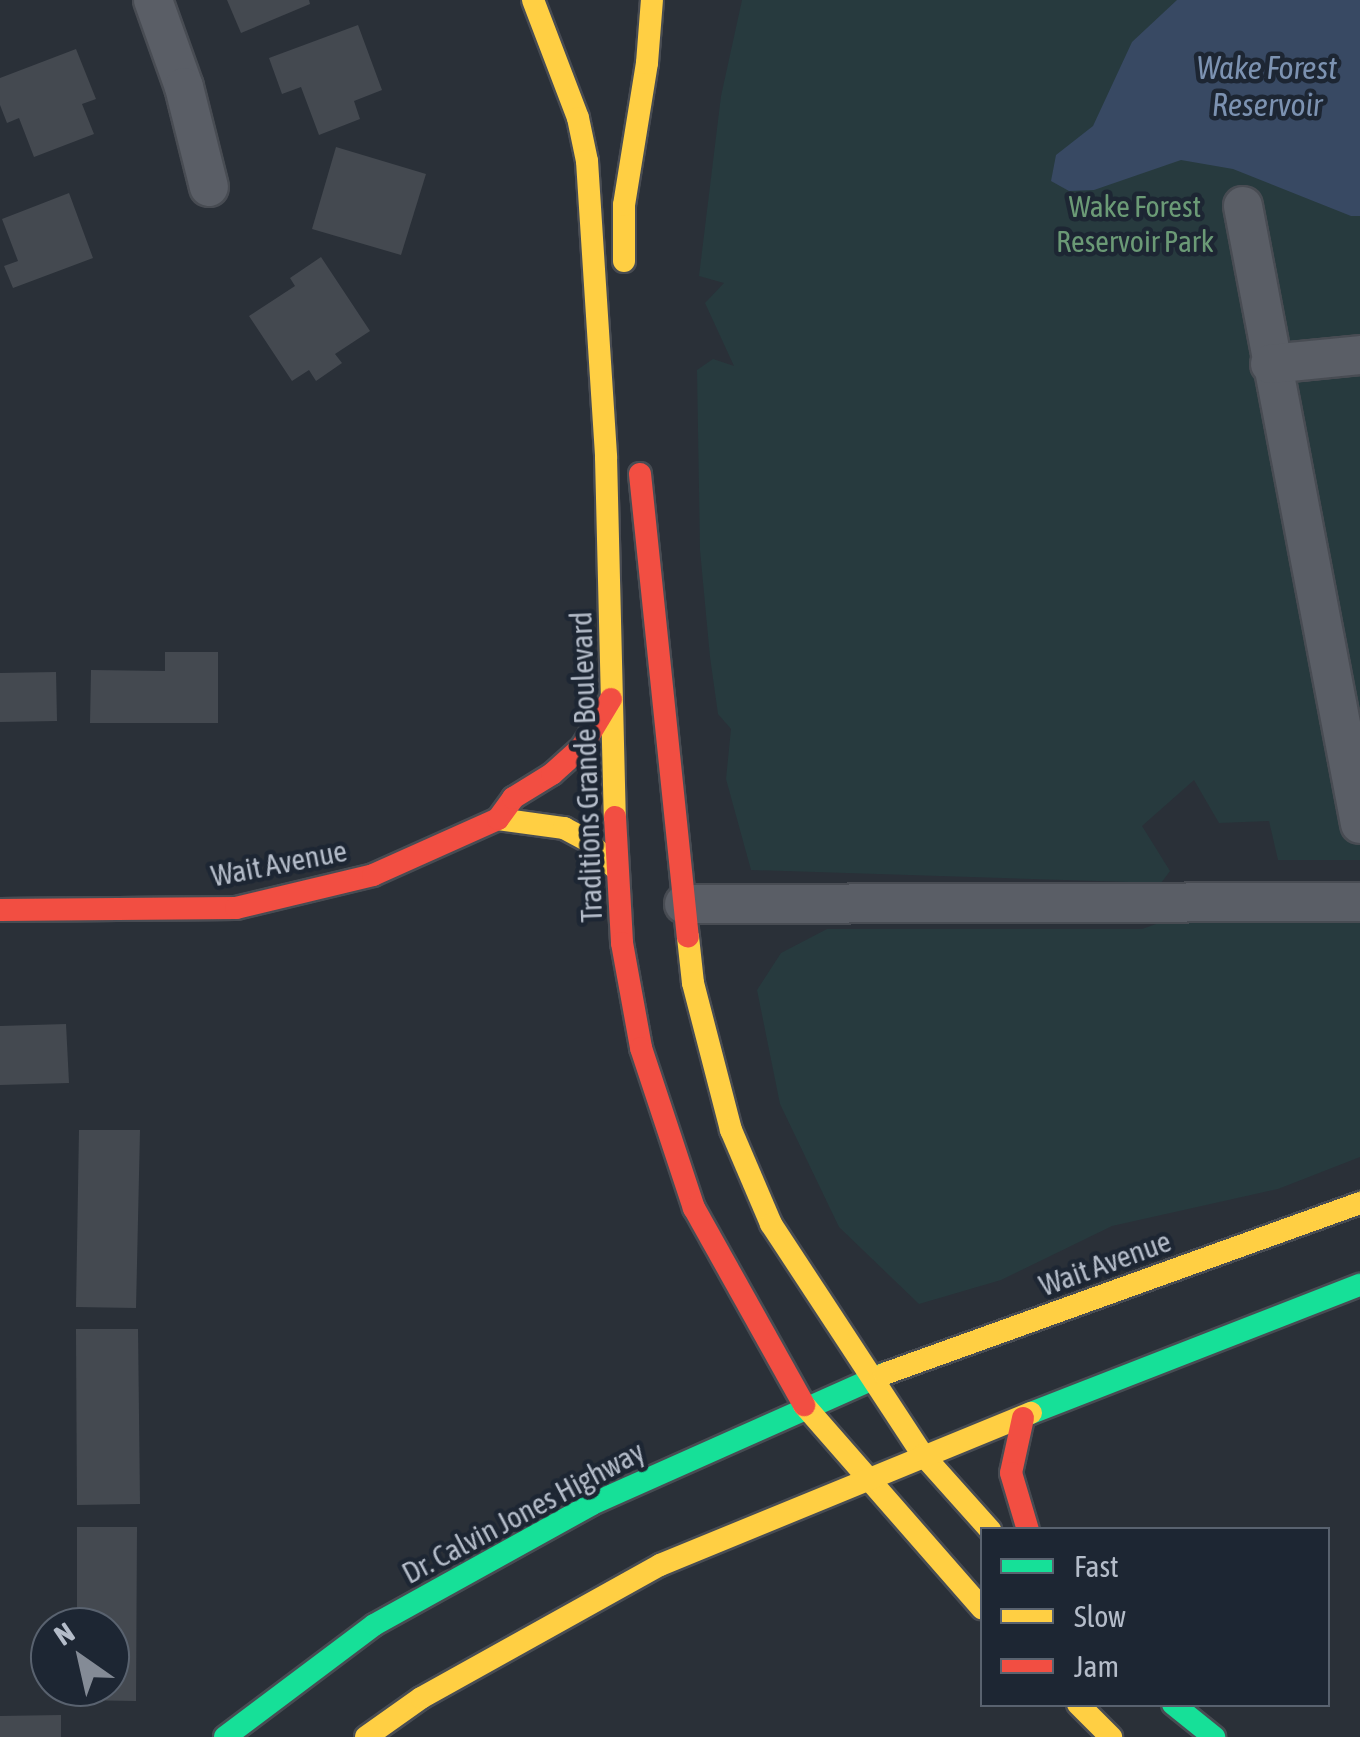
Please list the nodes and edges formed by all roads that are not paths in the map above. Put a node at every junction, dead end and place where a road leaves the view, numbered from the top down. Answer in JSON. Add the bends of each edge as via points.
{"nodes":[{"id":1,"x":153,"y":0,"type":"edge"},
{"id":2,"x":533,"y":0,"type":"edge"},
{"id":3,"x":652,"y":0,"type":"edge"},
{"id":4,"x":209,"y":187,"type":"dead end"},
{"id":5,"x":1243,"y":206,"type":"dead end"},
{"id":6,"x":626,"y":284,"type":"dead end"},
{"id":7,"x":1360,"y":355,"type":"edge"},
{"id":8,"x":1270,"y":364,"type":"junction"},
{"id":9,"x":638,"y":459,"type":"dead end"},
{"id":10,"x":611,"y":699,"type":"junction"},
{"id":11,"x":498,"y":818,"type":"junction"},
{"id":12,"x":1360,"y":824,"type":"edge"},
{"id":13,"x":616,"y":869,"type":"junction"},
{"id":14,"x":1360,"y":902,"type":"edge"},
{"id":15,"x":684,"y":904,"type":"junction"},
{"id":16,"x":0,"y":910,"type":"edge"},
{"id":17,"x":1360,"y":1203,"type":"edge"},
{"id":18,"x":1360,"y":1284,"type":"edge"},
{"id":19,"x":871,"y":1378,"type":"junction"},
{"id":20,"x":805,"y":1406,"type":"junction"},
{"id":21,"x":1023,"y":1418,"type":"junction"},
{"id":22,"x":923,"y":1454,"type":"junction"},
{"id":23,"x":867,"y":1478,"type":"junction"},
{"id":24,"x":987,"y":1527,"type":"edge"},
{"id":25,"x":1027,"y":1527,"type":"edge"},
{"id":26,"x":980,"y":1606,"type":"edge"},
{"id":27,"x":1081,"y":1707,"type":"edge"},
{"id":28,"x":1177,"y":1707,"type":"edge"},
{"id":29,"x":225,"y":1737,"type":"edge"},
{"id":30,"x":366,"y":1737,"type":"edge"},
{"id":31,"x":1112,"y":1737,"type":"edge"},
{"id":32,"x":1214,"y":1737,"type":"edge"}],
"edges":[{"from":1,"to":4,"type":"street"},
{"from":2,"to":10,"type":"main road","name":"Traditions Grande Boulevard","via":[[578,118],[587,161],[606,457]]},
{"from":3,"to":6,"type":"main road","via":[[624,205]]},
{"from":5,"to":8,"type":"street"},
{"from":7,"to":8,"type":"street"},
{"from":8,"to":12,"type":"street"},
{"from":9,"to":15,"type":"main road"},
{"from":10,"to":11,"type":"main road","via":[[570,760],[513,798]]},
{"from":10,"to":13,"type":"main road","name":"Traditions Grande Boulevard"},
{"from":11,"to":13,"type":"main road","via":[[564,828]]},
{"from":11,"to":16,"type":"main road","name":"Wait Avenue","via":[[373,875],[236,908]]},
{"from":13,"to":20,"type":"main road","name":"Traditions Grande Boulevard","via":[[630,996],[668,1139],[716,1256]]},
{"from":14,"to":15,"type":"street"},
{"from":15,"to":19,"type":"main road","via":[[693,984],[743,1162],[772,1224]]},
{"from":17,"to":19,"type":"main road","name":"Wait Avenue"},
{"from":18,"to":21,"type":"main road"},
{"from":19,"to":20,"type":"main road","name":"Dr. Calvin Jones Highway"},
{"from":19,"to":22,"type":"main road"},
{"from":20,"to":23,"type":"main road","name":"Traditions Grande Boulevard"},
{"from":20,"to":29,"type":"main road","name":"Dr. Calvin Jones Highway","via":[[592,1504],[390,1616]]},
{"from":21,"to":22,"type":"main road"},
{"from":21,"to":25,"type":"main road","via":[[1011,1473]]},
{"from":22,"to":23,"type":"main road"},
{"from":22,"to":24,"type":"main road"},
{"from":23,"to":26,"type":"main road","name":"Traditions Grande Boulevard"},
{"from":23,"to":30,"type":"main road","via":[[660,1565],[420,1698]]},
{"from":27,"to":31,"type":"main road"},
{"from":28,"to":32,"type":"main road"}]}
